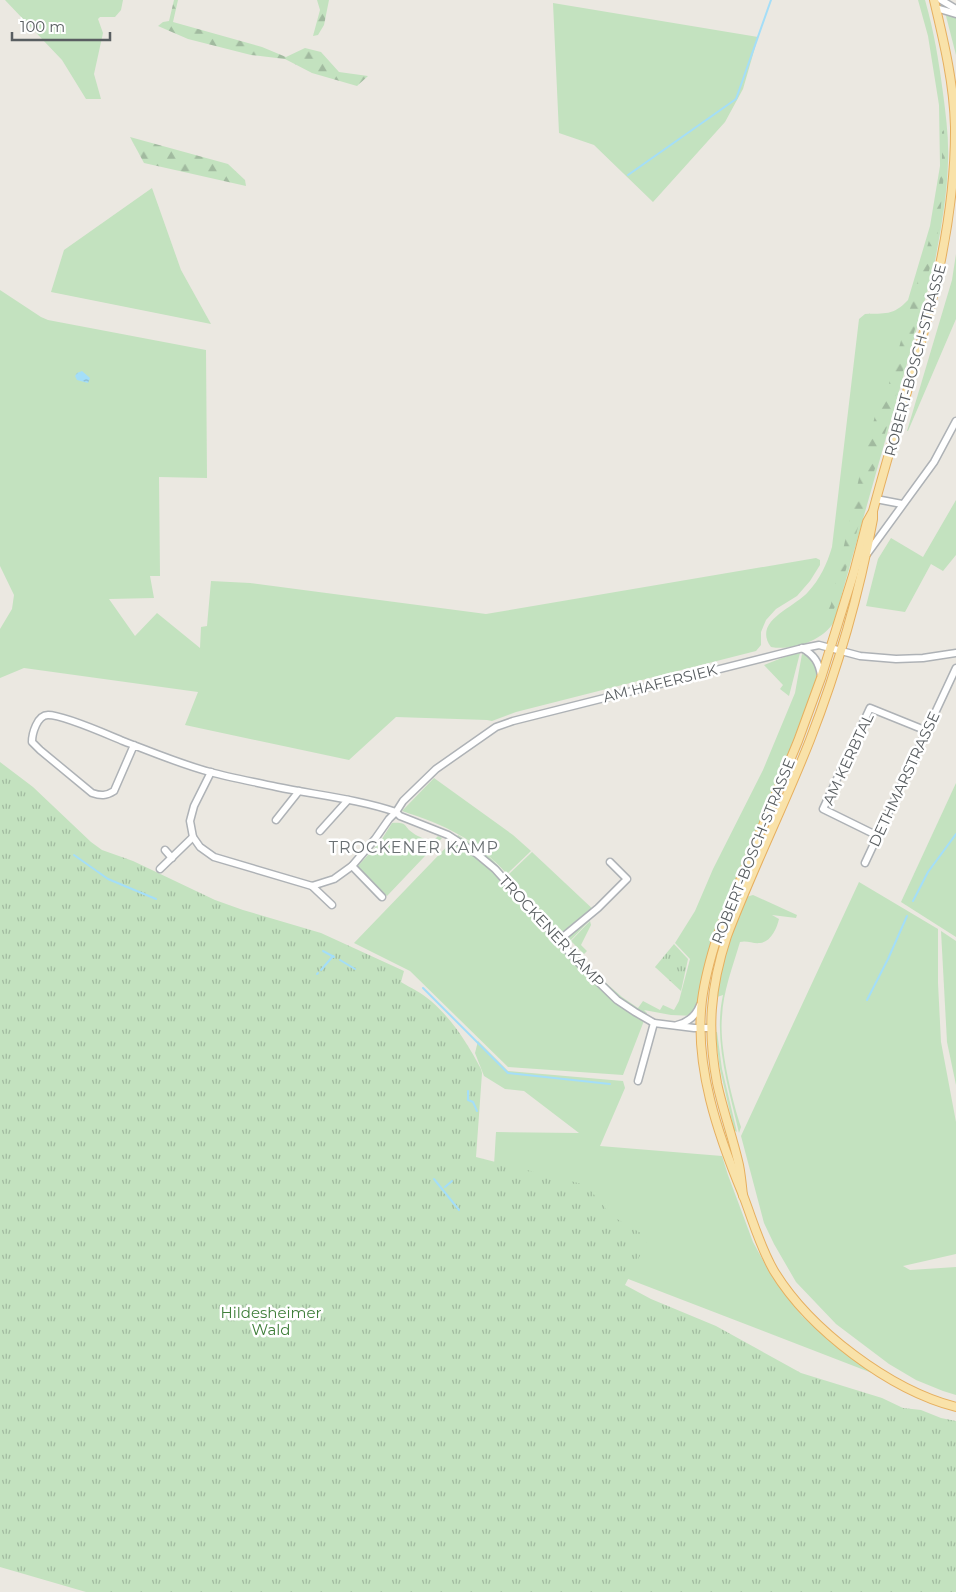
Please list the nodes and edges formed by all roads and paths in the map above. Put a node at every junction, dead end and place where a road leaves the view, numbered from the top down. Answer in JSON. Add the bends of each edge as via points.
{"nodes":[{"id":1,"x":941,"y":0,"type":"edge"},
{"id":2,"x":935,"y":4,"type":"edge"},
{"id":3,"x":956,"y":9,"type":"edge"},
{"id":4,"x":956,"y":14,"type":"edge"},
{"id":5,"x":956,"y":421,"type":"edge"},
{"id":6,"x":876,"y":499,"type":"junction"},
{"id":7,"x":902,"y":504,"type":"junction"},
{"id":8,"x":873,"y":511,"type":"junction"},
{"id":9,"x":867,"y":554,"type":"junction"},
{"id":10,"x":831,"y":647,"type":"junction"},
{"id":11,"x":802,"y":648,"type":"junction"},
{"id":12,"x":841,"y":650,"type":"junction"},
{"id":13,"x":956,"y":653,"type":"edge"},
{"id":14,"x":956,"y":668,"type":"edge"},
{"id":15,"x":821,"y":678,"type":"junction"},
{"id":16,"x":927,"y":731,"type":"junction"},
{"id":17,"x":134,"y":746,"type":"junction"},
{"id":18,"x":210,"y":772,"type":"junction"},
{"id":19,"x":299,"y":791,"type":"junction"},
{"id":20,"x":348,"y":800,"type":"junction"},
{"id":21,"x":396,"y":812,"type":"junction"},
{"id":22,"x":276,"y":820,"type":"dead end"},
{"id":23,"x":320,"y":831,"type":"dead end"},
{"id":24,"x":878,"y":836,"type":"junction"},
{"id":25,"x":192,"y":838,"type":"junction"},
{"id":26,"x":165,"y":850,"type":"dead end"},
{"id":27,"x":172,"y":858,"type":"junction"},
{"id":28,"x":610,"y":862,"type":"dead end"},
{"id":29,"x":865,"y":863,"type":"dead end"},
{"id":30,"x":352,"y":866,"type":"junction"},
{"id":31,"x":160,"y":869,"type":"dead end"},
{"id":32,"x":312,"y":886,"type":"junction"},
{"id":33,"x":382,"y":897,"type":"dead end"},
{"id":34,"x":332,"y":905,"type":"dead end"},
{"id":35,"x":558,"y":941,"type":"junction"},
{"id":36,"x":702,"y":1001,"type":"junction"},
{"id":37,"x":654,"y":1023,"type":"junction"},
{"id":38,"x":674,"y":1026,"type":"junction"},
{"id":39,"x":700,"y":1028,"type":"junction"},
{"id":40,"x":711,"y":1028,"type":"junction"},
{"id":41,"x":638,"y":1081,"type":"dead end"},
{"id":42,"x":743,"y":1196,"type":"junction"},
{"id":43,"x":956,"y":1407,"type":"edge"}],
"edges":[{"from":1,"to":3,"type":"street"},
{"from":2,"to":4,"type":"street"},
{"from":2,"to":6,"type":"main road","name":"ROBERT-BOSCH-STRASSE","via":[[954,104],[955,155],[948,232]]},
{"from":5,"to":7,"type":"street","via":[[934,462]]},
{"from":6,"to":7,"type":"street"},
{"from":6,"to":8,"type":"main road","name":"ROBERT-BOSCH-STRASSE"},
{"from":7,"to":9,"type":"street"},
{"from":8,"to":9,"type":"main road","name":"ROBERT-BOSCH-STRASSE"},
{"from":8,"to":10,"type":"main road","name":"ROBERT-BOSCH-STRASSE"},
{"from":9,"to":12,"type":"main road","name":"ROBERT-BOSCH-STRASSE"},
{"from":10,"to":11,"type":"street","name":"AM HAFERSIEK"},
{"from":10,"to":12,"type":"street","name":"AM HAFERSIEK"},
{"from":10,"to":15,"type":"main road","name":"ROBERT-BOSCH-STRASSE"},
{"from":11,"to":15,"type":"street","via":[[818,661]]},
{"from":11,"to":21,"type":"street","name":"AM HAFERSIEK","via":[[531,715],[496,727],[436,769]]},
{"from":12,"to":13,"type":"street","name":"AM HAFERSIEK","via":[[860,656],[896,659]]},
{"from":12,"to":40,"type":"main road","name":"ROBERT-BOSCH-STRASSE","via":[[810,739],[727,936],[712,990]]},
{"from":14,"to":16,"type":"street","name":"DETHMARSTRASSE"},
{"from":15,"to":36,"type":"main road","name":"ROBERT-BOSCH-STRASSE","via":[[773,804],[718,934]]},
{"from":16,"to":24,"type":"street","name":"DETHMARSTRASSE"},
{"from":16,"to":24,"type":"street","name":"AM KERBTAL","via":[[870,708],[866,716],[823,809]]},
{"from":17,"to":17,"type":"street","name":"TROCKENER KAMP","via":[[46,715],[32,736],[32,742],[40,750],[88,790],[100,796],[114,791]]},
{"from":17,"to":18,"type":"street","name":"TROCKENER KAMP"},
{"from":18,"to":19,"type":"street","name":"TROCKENER KAMP"},
{"from":18,"to":25,"type":"street","via":[[194,806],[190,821]]},
{"from":19,"to":20,"type":"street","name":"TROCKENER KAMP"},
{"from":19,"to":22,"type":"street"},
{"from":20,"to":21,"type":"street","name":"TROCKENER KAMP"},
{"from":20,"to":23,"type":"street"},
{"from":21,"to":30,"type":"street","name":"AM HAFERSIEK"},
{"from":21,"to":35,"type":"street","name":"TROCKENER KAMP","via":[[448,835],[477,854],[506,880]]},
{"from":24,"to":29,"type":"street","name":"DETHMARSTRASSE"},
{"from":25,"to":27,"type":"street"},
{"from":25,"to":32,"type":"street","via":[[214,857]]},
{"from":26,"to":27,"type":"street"},
{"from":27,"to":31,"type":"street"},
{"from":28,"to":35,"type":"street","via":[[627,879]]},
{"from":30,"to":32,"type":"street","name":"AM HAFERSIEK","via":[[334,879]]},
{"from":30,"to":33,"type":"street"},
{"from":32,"to":34,"type":"street"},
{"from":35,"to":37,"type":"street","name":"TROCKENER KAMP","via":[[617,1000]]},
{"from":36,"to":38,"type":"street","via":[[692,1018]]},
{"from":36,"to":39,"type":"main road","name":"ROBERT-BOSCH-STRASSE"},
{"from":37,"to":38,"type":"street","name":"TROCKENER KAMP"},
{"from":37,"to":41,"type":"street"},
{"from":38,"to":39,"type":"street","name":"TROCKENER KAMP"},
{"from":39,"to":40,"type":"street","name":"TROCKENER KAMP"},
{"from":39,"to":42,"type":"main road","name":"ROBERT-BOSCH-STRASSE","via":[[709,1095]]},
{"from":40,"to":42,"type":"main road","name":"ROBERT-BOSCH-STRASSE","via":[[718,1084],[739,1166]]},
{"from":42,"to":43,"type":"main road","name":"ROBERT-BOSCH-STRASSE","via":[[774,1272],[812,1319],[889,1379],[925,1398]]}]}
